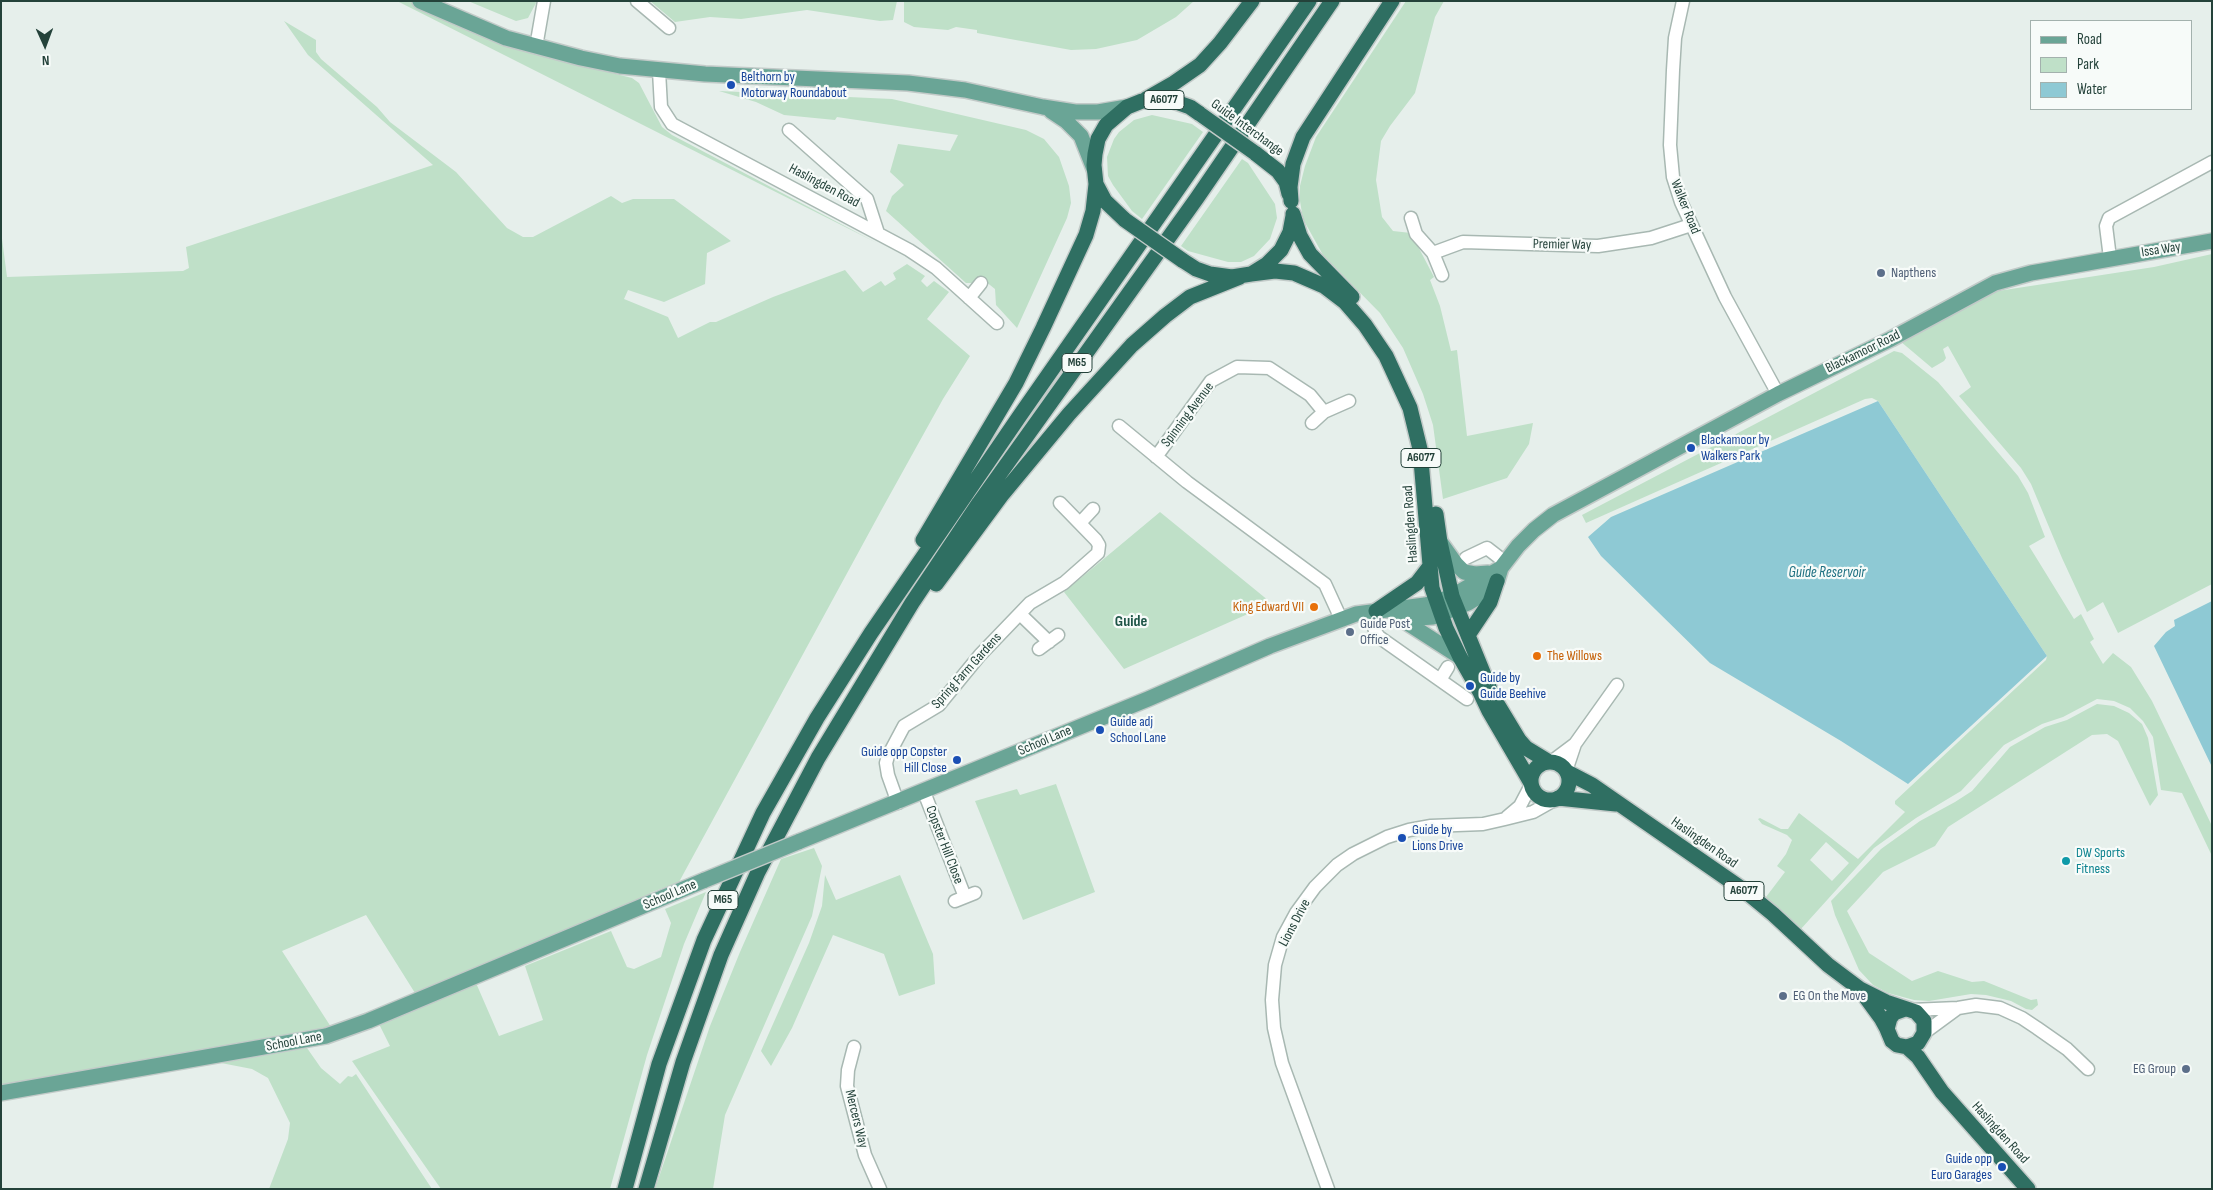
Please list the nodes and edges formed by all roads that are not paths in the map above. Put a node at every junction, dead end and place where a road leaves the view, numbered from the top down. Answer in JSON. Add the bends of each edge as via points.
{"nodes":[{"id":1,"x":420,"y":1,"type":"edge"},
{"id":2,"x":544,"y":1,"type":"edge"},
{"id":3,"x":636,"y":1,"type":"edge"},
{"id":4,"x":1252,"y":1,"type":"edge"},
{"id":5,"x":1309,"y":1,"type":"edge"},
{"id":6,"x":1332,"y":1,"type":"edge"},
{"id":7,"x":1392,"y":1,"type":"edge"},
{"id":8,"x":1683,"y":1,"type":"edge"},
{"id":9,"x":669,"y":28,"type":"dead end"},
{"id":10,"x":536,"y":46,"type":"junction"},
{"id":11,"x":659,"y":71,"type":"junction"},
{"id":12,"x":1142,"y":101,"type":"junction"},
{"id":13,"x":1127,"y":107,"type":"junction"},
{"id":14,"x":1043,"y":108,"type":"junction"},
{"id":15,"x":790,"y":130,"type":"dead end"},
{"id":16,"x":2212,"y":162,"type":"edge"},
{"id":17,"x":1095,"y":176,"type":"junction"},
{"id":18,"x":1292,"y":208,"type":"junction"},
{"id":19,"x":1411,"y":218,"type":"dead end"},
{"id":20,"x":1691,"y":224,"type":"junction"},
{"id":21,"x":878,"y":233,"type":"junction"},
{"id":22,"x":2212,"y":241,"type":"edge"},
{"id":23,"x":1433,"y":253,"type":"junction"},
{"id":24,"x":2110,"y":258,"type":"junction"},
{"id":25,"x":1245,"y":275,"type":"junction"},
{"id":26,"x":1442,"y":275,"type":"dead end"},
{"id":27,"x":981,"y":283,"type":"dead end"},
{"id":28,"x":969,"y":298,"type":"junction"},
{"id":29,"x":997,"y":323,"type":"dead end"},
{"id":30,"x":1778,"y":394,"type":"junction"},
{"id":31,"x":1349,"y":401,"type":"dead end"},
{"id":32,"x":1324,"y":412,"type":"junction"},
{"id":33,"x":1312,"y":423,"type":"dead end"},
{"id":34,"x":1119,"y":426,"type":"dead end"},
{"id":35,"x":1156,"y":457,"type":"junction"},
{"id":36,"x":1060,"y":503,"type":"dead end"},
{"id":37,"x":1092,"y":509,"type":"dead end"},
{"id":38,"x":1080,"y":523,"type":"junction"},
{"id":39,"x":1440,"y":542,"type":"junction"},
{"id":40,"x":1466,"y":558,"type":"dead end"},
{"id":41,"x":1430,"y":566,"type":"junction"},
{"id":42,"x":1498,"y":571,"type":"junction"},
{"id":43,"x":1455,"y":602,"type":"junction"},
{"id":44,"x":1439,"y":608,"type":"junction"},
{"id":45,"x":1373,"y":611,"type":"junction"},
{"id":46,"x":1020,"y":614,"type":"junction"},
{"id":47,"x":1340,"y":619,"type":"junction"},
{"id":48,"x":1404,"y":620,"type":"junction"},
{"id":49,"x":871,"y":633,"type":"junction"},
{"id":50,"x":1468,"y":635,"type":"junction"},
{"id":51,"x":1049,"y":642,"type":"dead end"},
{"id":52,"x":1460,"y":657,"type":"junction"},
{"id":53,"x":1448,"y":667,"type":"dead end"},
{"id":54,"x":1440,"y":680,"type":"junction"},
{"id":55,"x":1617,"y":685,"type":"dead end"},
{"id":56,"x":854,"y":696,"type":"junction"},
{"id":57,"x":1466,"y":699,"type":"dead end"},
{"id":58,"x":1575,"y":744,"type":"junction"},
{"id":59,"x":1550,"y":762,"type":"junction"},
{"id":60,"x":1566,"y":772,"type":"junction"},
{"id":61,"x":1531,"y":784,"type":"junction"},
{"id":62,"x":924,"y":792,"type":"junction"},
{"id":63,"x":1557,"y":798,"type":"junction"},
{"id":64,"x":898,"y":802,"type":"junction"},
{"id":65,"x":1619,"y":804,"type":"junction"},
{"id":66,"x":1506,"y":819,"type":"junction"},
{"id":67,"x":965,"y":897,"type":"dead end"},
{"id":68,"x":1860,"y":989,"type":"junction"},
{"id":69,"x":1958,"y":1008,"type":"junction"},
{"id":70,"x":1908,"y":1010,"type":"junction"},
{"id":71,"x":1887,"y":1029,"type":"junction"},
{"id":72,"x":1924,"y":1033,"type":"junction"},
{"id":73,"x":854,"y":1047,"type":"dead end"},
{"id":74,"x":1907,"y":1047,"type":"junction"},
{"id":75,"x":2088,"y":1069,"type":"dead end"},
{"id":76,"x":1931,"y":1074,"type":"junction"},
{"id":77,"x":1,"y":1094,"type":"edge"},
{"id":78,"x":625,"y":1189,"type":"edge"},
{"id":79,"x":646,"y":1189,"type":"edge"},
{"id":80,"x":880,"y":1189,"type":"edge"},
{"id":81,"x":1328,"y":1189,"type":"edge"},
{"id":82,"x":2028,"y":1189,"type":"edge"}],
"edges":[{"from":1,"to":10,"type":"main road","via":[[506,38]]},
{"from":2,"to":10,"type":"street"},
{"from":3,"to":9,"type":"street"},
{"from":4,"to":12,"type":"highway","via":[[1220,44],[1200,64],[1174,84]]},
{"from":5,"to":49,"type":"highway","number":"M65"},
{"from":6,"to":56,"type":"highway","number":"M65","via":[[1198,198],[979,503]]},
{"from":7,"to":18,"type":"highway","via":[[1303,137],[1293,164]]},
{"from":8,"to":20,"type":"street","name":"Walker Road","via":[[1675,38],[1670,160],[1678,193]]},
{"from":10,"to":11,"type":"main road","via":[[610,64]]},
{"from":11,"to":14,"type":"main road","via":[[908,83],[965,90]]},
{"from":11,"to":21,"type":"street","name":"Haslingden Road","via":[[660,107],[672,124]]},
{"from":12,"to":13,"type":"highway","name":"Guide Interchange","number":"A6077"},
{"from":12,"to":18,"type":"highway","name":"Guide Interchange","number":"A6077","bridge":true,"via":[[1173,101],[1190,107],[1268,161],[1282,176]]},
{"from":13,"to":14,"type":"main road","via":[[1086,113]]},
{"from":13,"to":17,"type":"highway","name":"Guide Interchange","number":"A6077","via":[[1102,132],[1096,146]]},
{"from":14,"to":17,"type":"main road","via":[[1066,121],[1080,136]]},
{"from":15,"to":21,"type":"street","via":[[867,199]]},
{"from":16,"to":24,"type":"street","via":[[2109,218],[2106,226]]},
{"from":17,"to":25,"type":"highway","number":"A6077","bridge":true,"via":[[1105,201],[1125,220],[1182,260],[1203,272]]},
{"from":17,"to":49,"type":"highway","name":"Guide Interchange","via":[[1093,212],[1088,228],[1043,328],[1016,383]]},
{"from":18,"to":25,"type":"highway","via":[[1290,232],[1281,250],[1267,264]]},
{"from":18,"to":39,"type":"highway","name":"Haslingden Road","number":"A6077","via":[[1300,236],[1310,254],[1373,322],[1408,380],[1418,407],[1428,454]]},
{"from":19,"to":23,"type":"street","via":[[1416,234]]},
{"from":20,"to":23,"type":"street","name":"Premier Way","via":[[1651,238],[1598,246],[1462,242]]},
{"from":20,"to":30,"type":"street","name":"Walker Road","via":[[1725,297]]},
{"from":21,"to":28,"type":"street","name":"Haslingden Road","via":[[936,268]]},
{"from":22,"to":24,"type":"main road","name":"Issa Way"},
{"from":23,"to":26,"type":"street"},
{"from":24,"to":30,"type":"main road","name":"Blackamoor Road","via":[[1995,283]]},
{"from":25,"to":41,"type":"highway","name":"Haslingden Road","number":"A6077","via":[[1275,271],[1294,273],[1324,286],[1345,302],[1386,356],[1410,408],[1420,449]]},
{"from":25,"to":56,"type":"highway","via":[[1190,297],[1126,352],[1001,496]]},
{"from":27,"to":28,"type":"street"},
{"from":28,"to":29,"type":"street","name":"Haslingden Road"},
{"from":30,"to":42,"type":"main road","name":"Blackamoor Road","via":[[1553,515],[1534,530]]},
{"from":31,"to":32,"type":"street"},
{"from":32,"to":33,"type":"street"},
{"from":32,"to":35,"type":"street","name":"Spinning Avenue","via":[[1310,395],[1269,368],[1236,367],[1211,381]]},
{"from":34,"to":35,"type":"street"},
{"from":35,"to":47,"type":"street","via":[[1326,584]]},
{"from":36,"to":38,"type":"street","name":"Spring Farm Gardens"},
{"from":37,"to":38,"type":"street"},
{"from":38,"to":46,"type":"street","name":"Spring Farm Gardens","via":[[1097,542],[1096,556],[1064,583],[1030,603]]},
{"from":39,"to":42,"type":"main road","via":[[1464,572]]},
{"from":39,"to":43,"type":"highway","name":"Haslingden Road","number":"A6077"},
{"from":40,"to":42,"type":"street","via":[[1492,546]]},
{"from":41,"to":44,"type":"highway","name":"Haslingden Road","number":"A6077"},
{"from":41,"to":45,"type":"highway","via":[[1417,584]]},
{"from":42,"to":43,"type":"main road","name":"Blackamoor Road","via":[[1477,598]]},
{"from":42,"to":50,"type":"highway","via":[[1490,602]]},
{"from":43,"to":44,"type":"main road","name":"Blackamoor Road"},
{"from":43,"to":50,"type":"highway","name":"Haslingden Road","number":"A6077"},
{"from":44,"to":45,"type":"main road","name":"School Lane","via":[[1425,605]]},
{"from":44,"to":48,"type":"main road","via":[[1433,618]]},
{"from":44,"to":52,"type":"highway","name":"Haslingden Road","number":"A6077"},
{"from":45,"to":47,"type":"main road","name":"School Lane"},
{"from":45,"to":48,"type":"main road"},
{"from":45,"to":54,"type":"street","via":[[1375,631],[1379,637]]},
{"from":46,"to":51,"type":"street"},
{"from":46,"to":64,"type":"street","name":"Spring Farm Gardens","via":[[980,655],[939,705],[902,730],[886,763]]},
{"from":47,"to":62,"type":"main road","name":"School Lane"},
{"from":48,"to":52,"type":"main road"},
{"from":49,"to":78,"type":"highway","number":"M65","via":[[816,718],[763,813],[704,940],[660,1064]]},
{"from":50,"to":59,"type":"highway","name":"Haslingden Road","number":"A6077","via":[[1493,697],[1513,732],[1526,748]]},
{"from":52,"to":61,"type":"highway","name":"Haslingden Road","number":"A6077"},
{"from":53,"to":54,"type":"street"},
{"from":54,"to":57,"type":"street"},
{"from":55,"to":58,"type":"street"},
{"from":56,"to":79,"type":"highway","number":"M65","via":[[788,813],[721,955],[683,1062]]},
{"from":58,"to":59,"type":"street"},
{"from":58,"to":60,"type":"street"},
{"from":59,"to":60,"type":"highway","number":"A6077","via":[[1559,764]]},
{"from":59,"to":61,"type":"highway","via":[[1535,769]]},
{"from":60,"to":63,"type":"highway","via":[[1567,788]]},
{"from":60,"to":65,"type":"highway","name":"Haslingden Road","number":"A6077"},
{"from":61,"to":63,"type":"highway","number":"A6077","via":[[1541,798]]},
{"from":61,"to":66,"type":"street","via":[[1520,806]]},
{"from":62,"to":64,"type":"main road","name":"School Lane"},
{"from":62,"to":67,"type":"street","name":"Copster Hill Close"},
{"from":63,"to":65,"type":"highway","name":"Haslingden Road","number":"A6077"},
{"from":63,"to":66,"type":"street","name":"Lions Drive","via":[[1533,812]]},
{"from":64,"to":77,"type":"main road","name":"School Lane","bridge":true,"via":[[326,1036]]},
{"from":65,"to":68,"type":"highway","name":"Haslingden Road","number":"A6077","via":[[1745,891]]},
{"from":66,"to":81,"type":"street","name":"Lions Drive","via":[[1483,824],[1430,826],[1373,843],[1337,865],[1315,887],[1283,937],[1275,965],[1274,1028],[1282,1063]]},
{"from":68,"to":70,"type":"highway","name":"Haslingden Road","number":"A6077"},
{"from":68,"to":71,"type":"highway","name":"Haslingden Road","number":"A6077"},
{"from":69,"to":70,"type":"street"},
{"from":69,"to":72,"type":"street"},
{"from":69,"to":75,"type":"street","via":[[1983,1005],[2009,1012],[2067,1049]]},
{"from":70,"to":71,"type":"highway","via":[[1894,1013]]},
{"from":70,"to":72,"type":"highway","number":"A6077","via":[[1916,1012],[1924,1021]]},
{"from":71,"to":74,"type":"highway","number":"A6077","via":[[1892,1041]]},
{"from":72,"to":74,"type":"highway","via":[[1918,1043]]},
{"from":72,"to":76,"type":"highway","name":"Haslingden Road","number":"A6077"},
{"from":73,"to":80,"type":"street","name":"Mercers Way","via":[[847,1086],[865,1155]]},
{"from":74,"to":76,"type":"highway","name":"Haslingden Road","number":"A6077"},
{"from":76,"to":82,"type":"highway","name":"Haslingden Road","number":"A6077","via":[[1942,1092]]}]}
